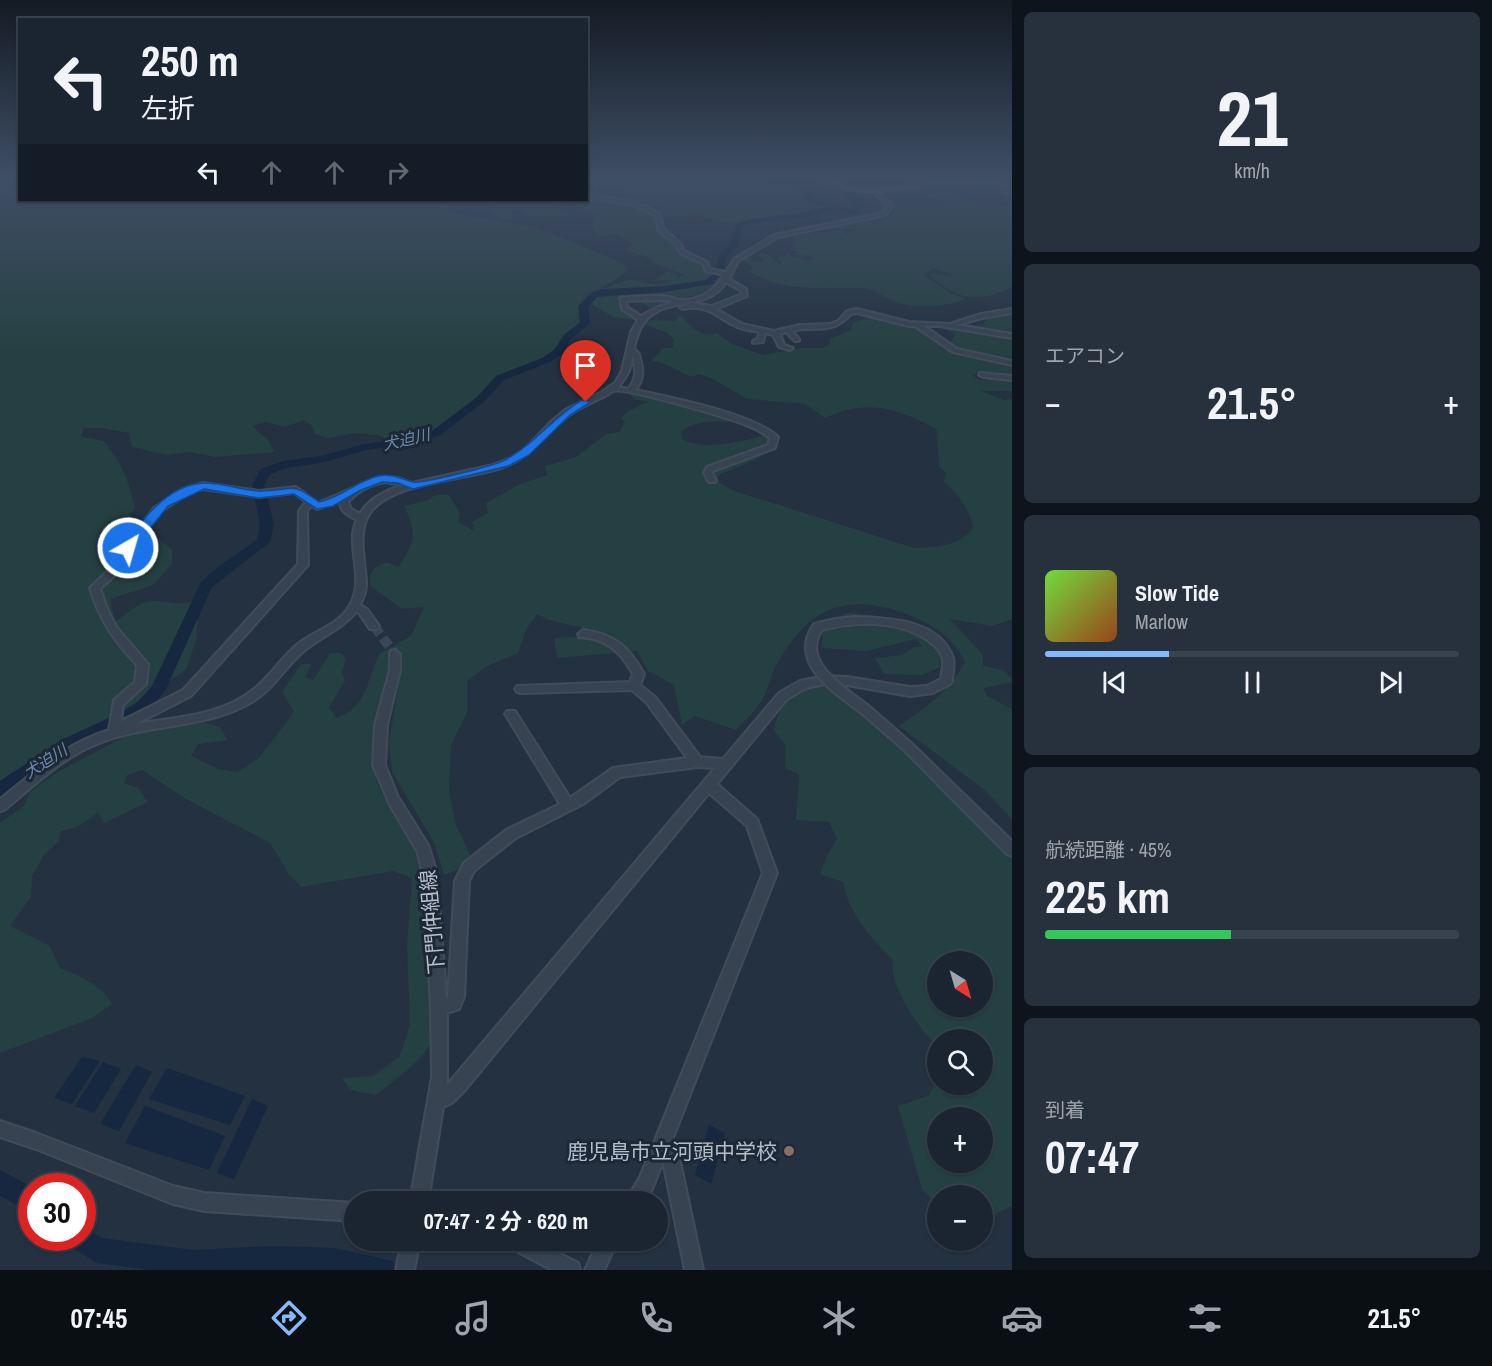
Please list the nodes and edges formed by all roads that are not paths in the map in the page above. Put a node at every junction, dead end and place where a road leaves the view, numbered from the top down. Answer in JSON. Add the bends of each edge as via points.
{"nodes":[{"id":1,"x":669,"y":236,"type":"edge"},
{"id":2,"x":774,"y":236,"type":"edge"},
{"id":3,"x":726,"y":277,"type":"junction"},
{"id":4,"x":683,"y":303,"type":"junction"},
{"id":5,"x":707,"y":305,"type":"junction"},
{"id":6,"x":662,"y":308,"type":"junction"},
{"id":7,"x":1012,"y":311,"type":"edge"},
{"id":8,"x":844,"y":318,"type":"junction"},
{"id":9,"x":641,"y":320,"type":"junction"},
{"id":10,"x":917,"y":324,"type":"junction"},
{"id":11,"x":946,"y":325,"type":"junction"},
{"id":12,"x":841,"y":326,"type":"dead end"},
{"id":13,"x":828,"y":327,"type":"junction"},
{"id":14,"x":762,"y":331,"type":"junction"},
{"id":15,"x":788,"y":331,"type":"junction"},
{"id":16,"x":776,"y":333,"type":"junction"},
{"id":17,"x":822,"y":334,"type":"dead end"},
{"id":18,"x":1012,"y":336,"type":"edge"},
{"id":19,"x":797,"y":340,"type":"dead end"},
{"id":20,"x":755,"y":342,"type":"dead end"},
{"id":21,"x":790,"y":348,"type":"dead end"},
{"id":22,"x":630,"y":350,"type":"junction"},
{"id":23,"x":1012,"y":363,"type":"edge"},
{"id":24,"x":983,"y":375,"type":"dead end"},
{"id":25,"x":1012,"y":378,"type":"edge"},
{"id":26,"x":612,"y":388,"type":"junction"},
{"id":27,"x":631,"y":390,"type":"junction"},
{"id":28,"x":712,"y":480,"type":"dead end"},
{"id":29,"x":413,"y":486,"type":"junction"},
{"id":30,"x":357,"y":488,"type":"junction"},
{"id":31,"x":310,"y":502,"type":"junction"},
{"id":32,"x":361,"y":518,"type":"junction"},
{"id":33,"x":355,"y":606,"type":"junction"},
{"id":34,"x":374,"y":626,"type":"tunnel mouth"},
{"id":35,"x":583,"y":634,"type":"dead end"},
{"id":36,"x":395,"y":654,"type":"tunnel mouth"},
{"id":37,"x":634,"y":687,"type":"junction"},
{"id":38,"x":521,"y":689,"type":"dead end"},
{"id":39,"x":511,"y":714,"type":"dead end"},
{"id":40,"x":116,"y":730,"type":"junction"},
{"id":41,"x":697,"y":762,"type":"junction"},
{"id":42,"x":725,"y":764,"type":"junction"},
{"id":43,"x":709,"y":784,"type":"junction"},
{"id":44,"x":0,"y":806,"type":"edge"},
{"id":45,"x":568,"y":806,"type":"junction"},
{"id":46,"x":1012,"y":850,"type":"edge"},
{"id":47,"x":439,"y":1005,"type":"junction"},
{"id":48,"x":435,"y":1102,"type":"junction"},
{"id":49,"x":0,"y":1129,"type":"edge"},
{"id":50,"x":662,"y":1141,"type":"junction"},
{"id":51,"x":421,"y":1191,"type":"edge"},
{"id":52,"x":641,"y":1191,"type":"edge"},
{"id":53,"x":344,"y":1211,"type":"edge"},
{"id":54,"x":409,"y":1251,"type":"edge"},
{"id":55,"x":534,"y":1251,"type":"edge"},
{"id":56,"x":604,"y":1251,"type":"edge"},
{"id":57,"x":405,"y":1270,"type":"edge"},
{"id":58,"x":571,"y":1270,"type":"edge"},
{"id":59,"x":594,"y":1270,"type":"edge"},
{"id":60,"x":694,"y":1270,"type":"edge"}],
"edges":[{"from":1,"to":3,"type":"street","via":[[682,252]]},
{"from":2,"to":3,"type":"street","via":[[777,241],[768,248],[741,256]]},
{"from":3,"to":4,"type":"street","via":[[714,292]]},
{"from":3,"to":5,"type":"street","via":[[744,290],[745,296],[722,306]]},
{"from":4,"to":6,"type":"street"},
{"from":4,"to":9,"type":"street","via":[[666,297],[622,299],[624,308]]},
{"from":5,"to":6,"type":"street"},
{"from":5,"to":14,"type":"street","via":[[740,326]]},
{"from":6,"to":9,"type":"street"},
{"from":7,"to":11,"type":"street"},
{"from":8,"to":10,"type":"street","via":[[857,311]]},
{"from":8,"to":12,"type":"street","via":[[848,320]]},
{"from":8,"to":13,"type":"street"},
{"from":9,"to":22,"type":"street","via":[[634,330]]},
{"from":10,"to":11,"type":"street"},
{"from":10,"to":23,"type":"street","via":[[955,351]]},
{"from":11,"to":18,"type":"street"},
{"from":13,"to":15,"type":"street"},
{"from":13,"to":17,"type":"street"},
{"from":14,"to":16,"type":"street"},
{"from":14,"to":20,"type":"street","via":[[761,341]]},
{"from":15,"to":16,"type":"street"},
{"from":15,"to":19,"type":"street"},
{"from":16,"to":21,"type":"street","via":[[781,346]]},
{"from":22,"to":26,"type":"street","via":[[622,377]]},
{"from":22,"to":27,"type":"street","via":[[636,354],[640,375]]},
{"from":24,"to":25,"type":"street"},
{"from":26,"to":27,"type":"street"},
{"from":26,"to":29,"type":"street","via":[[566,413],[515,459],[491,469]]},
{"from":27,"to":28,"type":"street","via":[[744,419],[770,431],[774,437],[772,446],[710,469]]},
{"from":29,"to":30,"type":"street","via":[[389,478]]},
{"from":29,"to":32,"type":"street","via":[[380,498]]},
{"from":30,"to":31,"type":"street","via":[[329,504],[317,506]]},
{"from":30,"to":32,"type":"street","via":[[344,502],[346,510]]},
{"from":31,"to":40,"type":"street","via":[[303,511],[303,565],[187,693]]},
{"from":31,"to":40,"type":"street","via":[[296,490],[264,493],[203,486],[170,500],[158,510],[117,568],[95,588],[100,609],[118,640],[143,664],[140,684],[118,703]]},
{"from":32,"to":33,"type":"street","via":[[360,590]]},
{"from":33,"to":34,"type":"street"},
{"from":33,"to":40,"type":"street","via":[[340,623],[300,648],[247,700],[221,712]]},
{"from":35,"to":37,"type":"street","via":[[621,646],[639,674]]},
{"from":36,"to":47,"type":"street","name":"下門仲組線","via":[[395,670],[381,725],[379,765],[393,799],[423,849],[430,873]]},
{"from":37,"to":38,"type":"street"},
{"from":37,"to":41,"type":"street","via":[[651,700]]},
{"from":39,"to":45,"type":"street"},
{"from":40,"to":44,"type":"street","via":[[75,748]]},
{"from":41,"to":42,"type":"street"},
{"from":41,"to":45,"type":"street","via":[[617,772]]},
{"from":42,"to":43,"type":"street"},
{"from":42,"to":46,"type":"street","bridge":true,"via":[[777,702],[800,684],[836,679],[911,692],[930,690],[946,681],[948,665],[942,649],[932,637],[914,628],[868,619],[838,621],[818,627],[808,644],[810,657],[834,685],[908,747]]},
{"from":43,"to":48,"type":"street","via":[[459,1084]]},
{"from":43,"to":50,"type":"street","via":[[752,823],[770,873]]},
{"from":45,"to":47,"type":"street","via":[[511,834],[469,867],[462,881],[458,913],[456,997],[454,1004]]},
{"from":47,"to":48,"type":"street","name":"下門仲組線","via":[[440,1077]]},
{"from":48,"to":51,"type":"street","name":"下門仲組線"},
{"from":49,"to":53,"type":"street","via":[[173,1195],[204,1202]]},
{"from":50,"to":52,"type":"street"},
{"from":50,"to":60,"type":"street","via":[[670,1152]]},
{"from":54,"to":57,"type":"street"},
{"from":55,"to":58,"type":"street"},
{"from":56,"to":59,"type":"street"}]}
